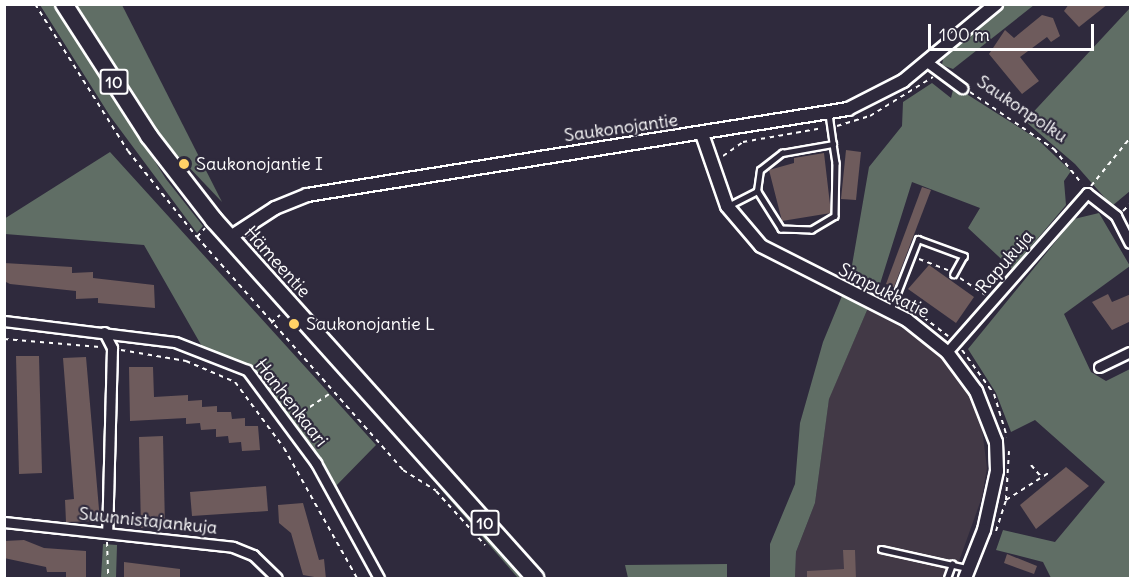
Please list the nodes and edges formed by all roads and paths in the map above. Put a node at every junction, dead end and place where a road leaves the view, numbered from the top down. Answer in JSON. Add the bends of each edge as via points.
{"nodes":[{"id":1,"x":35,"y":4,"type":"edge"},
{"id":2,"x":64,"y":4,"type":"edge"},
{"id":3,"x":996,"y":4,"type":"edge"},
{"id":4,"x":927,"y":62,"type":"junction"},
{"id":5,"x":962,"y":88,"type":"joint"},
{"id":6,"x":829,"y":114,"type":"junction"},
{"id":7,"x":702,"y":134,"type":"junction"},
{"id":8,"x":1131,"y":138,"type":"edge"},
{"id":9,"x":833,"y":144,"type":"junction"},
{"id":10,"x":706,"y":151,"type":"junction"},
{"id":11,"x":726,"y":165,"type":"dead end"},
{"id":12,"x":758,"y":191,"type":"junction"},
{"id":13,"x":1087,"y":192,"type":"junction"},
{"id":14,"x":727,"y":206,"type":"junction"},
{"id":15,"x":229,"y":238,"type":"junction"},
{"id":16,"x":1131,"y":243,"type":"edge"},
{"id":17,"x":954,"y":274,"type":"dead end"},
{"id":18,"x":849,"y":277,"type":"dead end"},
{"id":19,"x":895,"y":297,"type":"junction"},
{"id":20,"x":890,"y":311,"type":"junction"},
{"id":21,"x":288,"y":318,"type":"dead end"},
{"id":22,"x":4,"y":321,"type":"edge"},
{"id":23,"x":271,"y":323,"type":"junction"},
{"id":24,"x":104,"y":332,"type":"junction"},
{"id":25,"x":4,"y":339,"type":"edge"},
{"id":26,"x":112,"y":348,"type":"junction"},
{"id":27,"x":952,"y":348,"type":"junction"},
{"id":28,"x":1131,"y":352,"type":"edge"},
{"id":29,"x":1099,"y":367,"type":"dead end"},
{"id":30,"x":332,"y":392,"type":"junction"},
{"id":31,"x":994,"y":394,"type":"dead end"},
{"id":32,"x":286,"y":423,"type":"junction"},
{"id":33,"x":271,"y":431,"type":"junction"},
{"id":34,"x":1031,"y":465,"type":"dead end"},
{"id":35,"x":1050,"y":472,"type":"dead end"},
{"id":36,"x":1042,"y":479,"type":"junction"},
{"id":37,"x":1006,"y":500,"type":"dead end"},
{"id":38,"x":4,"y":522,"type":"edge"},
{"id":39,"x":107,"y":533,"type":"junction"},
{"id":40,"x":489,"y":549,"type":"dead end"},
{"id":41,"x":881,"y":549,"type":"dead end"},
{"id":42,"x":952,"y":564,"type":"junction"},
{"id":43,"x":967,"y":573,"type":"edge"},
{"id":44,"x":108,"y":579,"type":"edge"},
{"id":45,"x":277,"y":579,"type":"edge"},
{"id":46,"x":357,"y":579,"type":"edge"},
{"id":47,"x":379,"y":579,"type":"edge"},
{"id":48,"x":535,"y":579,"type":"edge"},
{"id":49,"x":946,"y":579,"type":"edge"}],
"edges":[{"from":1,"to":23,"type":"path","via":[[128,151]]},
{"from":2,"to":15,"type":"highway","name":"Hämeentie","number":"10","via":[[149,136]]},
{"from":3,"to":4,"type":"street","name":"Saukonojantie"},
{"from":4,"to":5,"type":"street","name":"Saukonpolku"},
{"from":4,"to":6,"type":"street","name":"Saukonojantie","via":[[880,95]]},
{"from":5,"to":13,"type":"path","name":"Saukonpolku","via":[[1054,149],[1073,166]]},
{"from":6,"to":7,"type":"street","name":"Saukonojantie"},
{"from":6,"to":9,"type":"lane"},
{"from":7,"to":10,"type":"street","name":"Simpukkatie"},
{"from":7,"to":15,"type":"street","name":"Saukonojantie","via":[[308,195],[275,208]]},
{"from":8,"to":13,"type":"path"},
{"from":9,"to":12,"type":"lane","via":[[774,157],[760,170]]},
{"from":9,"to":12,"type":"lane","via":[[836,210],[826,226],[802,232],[781,229]]},
{"from":10,"to":11,"type":"path","via":[[723,156]]},
{"from":10,"to":14,"type":"street","name":"Simpukkatie"},
{"from":12,"to":14,"type":"lane"},
{"from":13,"to":16,"type":"street","via":[[1116,216]]},
{"from":13,"to":27,"type":"street","name":"Rapukuja"},
{"from":14,"to":20,"type":"street","name":"Simpukkatie","via":[[772,255]]},
{"from":15,"to":48,"type":"highway","name":"Hämeentie","number":"10"},
{"from":17,"to":19,"type":"lane","via":[[964,256],[918,238]]},
{"from":18,"to":19,"type":"path"},
{"from":19,"to":20,"type":"lane"},
{"from":19,"to":27,"type":"path"},
{"from":20,"to":27,"type":"street","name":"Simpukkatie"},
{"from":21,"to":23,"type":"path","via":[[282,314]]},
{"from":22,"to":24,"type":"street","name":"Hanhenkaari"},
{"from":23,"to":30,"type":"path"},
{"from":24,"to":26,"type":"street"},
{"from":24,"to":32,"type":"street","name":"Hanhenkaari","via":[[175,342],[229,359],[247,370]]},
{"from":25,"to":26,"type":"path"},
{"from":26,"to":33,"type":"path","via":[[217,370],[247,395]]},
{"from":26,"to":39,"type":"street"},
{"from":27,"to":31,"type":"path"},
{"from":27,"to":43,"type":"street","name":"Simpukkatie","via":[[976,391],[996,442],[993,499]]},
{"from":28,"to":29,"type":"street"},
{"from":30,"to":32,"type":"path"},
{"from":30,"to":40,"type":"path","via":[[403,470],[436,491]]},
{"from":32,"to":33,"type":"path"},
{"from":32,"to":47,"type":"street","name":"Hanhenkaari","via":[[316,463]]},
{"from":33,"to":46,"type":"path"},
{"from":34,"to":36,"type":"path"},
{"from":35,"to":36,"type":"path"},
{"from":36,"to":37,"type":"path"},
{"from":38,"to":39,"type":"street","name":"Suunnistajankuja"},
{"from":39,"to":44,"type":"path"},
{"from":39,"to":45,"type":"street","name":"Suunnistajankuja","via":[[233,547],[253,555]]},
{"from":41,"to":42,"type":"lane"},
{"from":42,"to":43,"type":"lane"},
{"from":42,"to":49,"type":"lane"}]}
